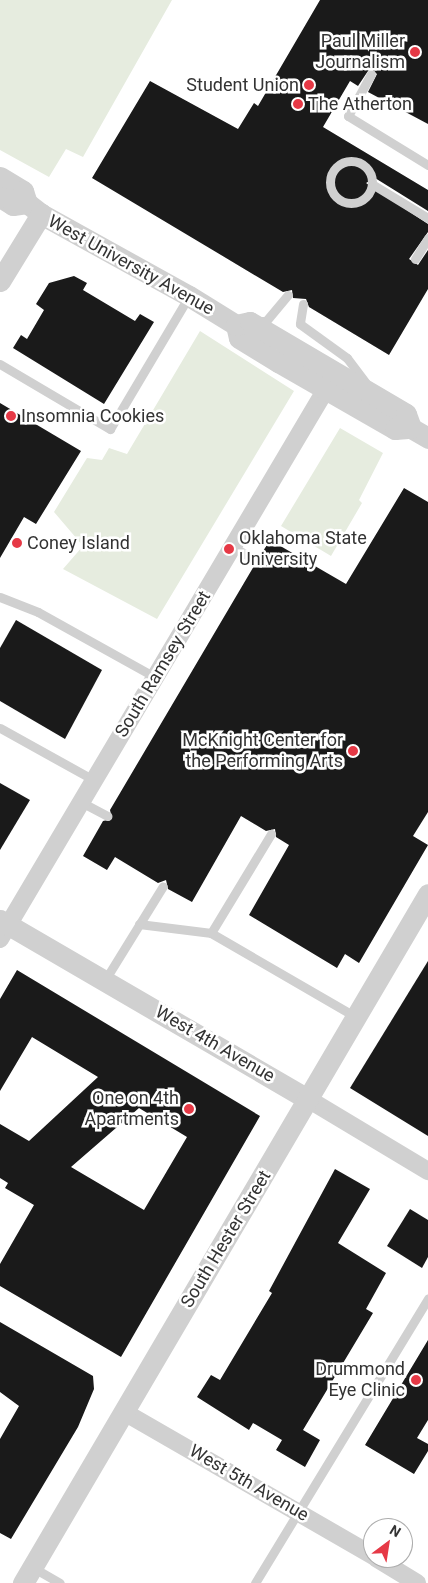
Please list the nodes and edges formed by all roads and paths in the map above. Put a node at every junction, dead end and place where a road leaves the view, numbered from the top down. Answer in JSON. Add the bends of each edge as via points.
{"nodes":[{"id":1,"x":371,"y":74,"type":"dead end"},
{"id":2,"x":428,"y":165,"type":"edge"},
{"id":3,"x":0,"y":177,"type":"edge"},
{"id":4,"x":372,"y":184,"type":"junction"},
{"id":5,"x":0,"y":197,"type":"edge"},
{"id":6,"x":34,"y":209,"type":"junction"},
{"id":7,"x":428,"y":218,"type":"edge"},
{"id":8,"x":428,"y":238,"type":"edge"},
{"id":9,"x":416,"y":259,"type":"dead end"},
{"id":10,"x":0,"y":281,"type":"edge"},
{"id":11,"x":288,"y":295,"type":"dead end"},
{"id":12,"x":190,"y":296,"type":"junction"},
{"id":13,"x":303,"y":304,"type":"dead end"},
{"id":14,"x":243,"y":323,"type":"junction"},
{"id":15,"x":0,"y":364,"type":"edge"},
{"id":16,"x":326,"y":389,"type":"junction"},
{"id":17,"x":375,"y":395,"type":"junction"},
{"id":18,"x":419,"y":433,"type":"edge"},
{"id":19,"x":232,"y":547,"type":"junction"},
{"id":20,"x":257,"y":561,"type":"dead end"},
{"id":21,"x":0,"y":597,"type":"edge"},
{"id":22,"x":156,"y":677,"type":"junction"},
{"id":23,"x":0,"y":728,"type":"edge"},
{"id":24,"x":94,"y":780,"type":"junction"},
{"id":25,"x":81,"y":802,"type":"junction"},
{"id":26,"x":107,"y":816,"type":"dead end"},
{"id":27,"x":271,"y":834,"type":"dead end"},
{"id":28,"x":163,"y":886,"type":"dead end"},
{"id":29,"x":428,"y":894,"type":"edge"},
{"id":30,"x":139,"y":924,"type":"junction"},
{"id":31,"x":3,"y":928,"type":"edge"},
{"id":32,"x":212,"y":932,"type":"junction"},
{"id":33,"x":104,"y":980,"type":"junction"},
{"id":34,"x":356,"y":1017,"type":"junction"},
{"id":35,"x":308,"y":1099,"type":"junction"},
{"id":36,"x":428,"y":1171,"type":"edge"},
{"id":37,"x":428,"y":1298,"type":"edge"},
{"id":38,"x":124,"y":1412,"type":"junction"},
{"id":39,"x":300,"y":1512,"type":"junction"},
{"id":40,"x":363,"y":1550,"type":"edge"},
{"id":41,"x":393,"y":1568,"type":"edge"},
{"id":42,"x":28,"y":1575,"type":"edge"},
{"id":43,"x":60,"y":1583,"type":"edge"},
{"id":44,"x":255,"y":1583,"type":"edge"},
{"id":45,"x":417,"y":1583,"type":"edge"}],
"edges":[{"from":1,"to":2,"type":"lane","via":[[348,116]]},
{"from":3,"to":6,"type":"street","name":"West University Avenue","via":[[23,191]]},
{"from":4,"to":4,"type":"lane","via":[[366,197],[353,203],[339,199],[329,181],[340,163],[353,160],[365,166]]},
{"from":4,"to":7,"type":"lane"},
{"from":5,"to":6,"type":"street","name":"West University Avenue","via":[[13,205]]},
{"from":6,"to":10,"type":"street"},
{"from":6,"to":12,"type":"street","name":"West University Avenue"},
{"from":8,"to":9,"type":"lane"},
{"from":11,"to":14,"type":"lane","via":[[266,321]]},
{"from":12,"to":14,"type":"street","name":"West University Avenue"},
{"from":12,"to":15,"type":"lane","via":[[110,429]]},
{"from":13,"to":17,"type":"lane","via":[[300,324],[347,358]]},
{"from":14,"to":16,"type":"street","name":"West University Avenue","via":[[239,338]]},
{"from":14,"to":17,"type":"street","name":"West University Avenue"},
{"from":16,"to":18,"type":"street","name":"West University Avenue","via":[[395,429]]},
{"from":16,"to":19,"type":"street","name":"South Ramsey Street"},
{"from":17,"to":18,"type":"street","name":"West University Avenue","via":[[406,414]]},
{"from":19,"to":20,"type":"lane"},
{"from":19,"to":22,"type":"street","name":"South Ramsey Street"},
{"from":21,"to":22,"type":"lane","via":[[38,612]]},
{"from":22,"to":24,"type":"street","name":"South Ramsey Street"},
{"from":23,"to":24,"type":"lane"},
{"from":24,"to":25,"type":"street","name":"South Ramsey Street"},
{"from":25,"to":26,"type":"lane"},
{"from":25,"to":31,"type":"street","name":"South Ramsey Street"},
{"from":27,"to":32,"type":"lane"},
{"from":28,"to":30,"type":"lane"},
{"from":29,"to":34,"type":"street","name":"South Hester Street"},
{"from":30,"to":32,"type":"lane"},
{"from":30,"to":33,"type":"lane"},
{"from":31,"to":33,"type":"street","name":"West 4th Avenue"},
{"from":32,"to":34,"type":"lane"},
{"from":33,"to":35,"type":"street","name":"West 4th Avenue"},
{"from":34,"to":35,"type":"street","name":"South Hester Street"},
{"from":35,"to":36,"type":"street","name":"West 4th Avenue"},
{"from":35,"to":38,"type":"street","name":"South Hester Street"},
{"from":37,"to":39,"type":"lane"},
{"from":38,"to":39,"type":"street","name":"West 5th Avenue"},
{"from":38,"to":42,"type":"street","name":"South Hester Street"},
{"from":39,"to":40,"type":"street","name":"West 5th Avenue"},
{"from":39,"to":44,"type":"lane"},
{"from":41,"to":45,"type":"street","name":"West 5th Avenue"},
{"from":42,"to":43,"type":"lane"}]}
